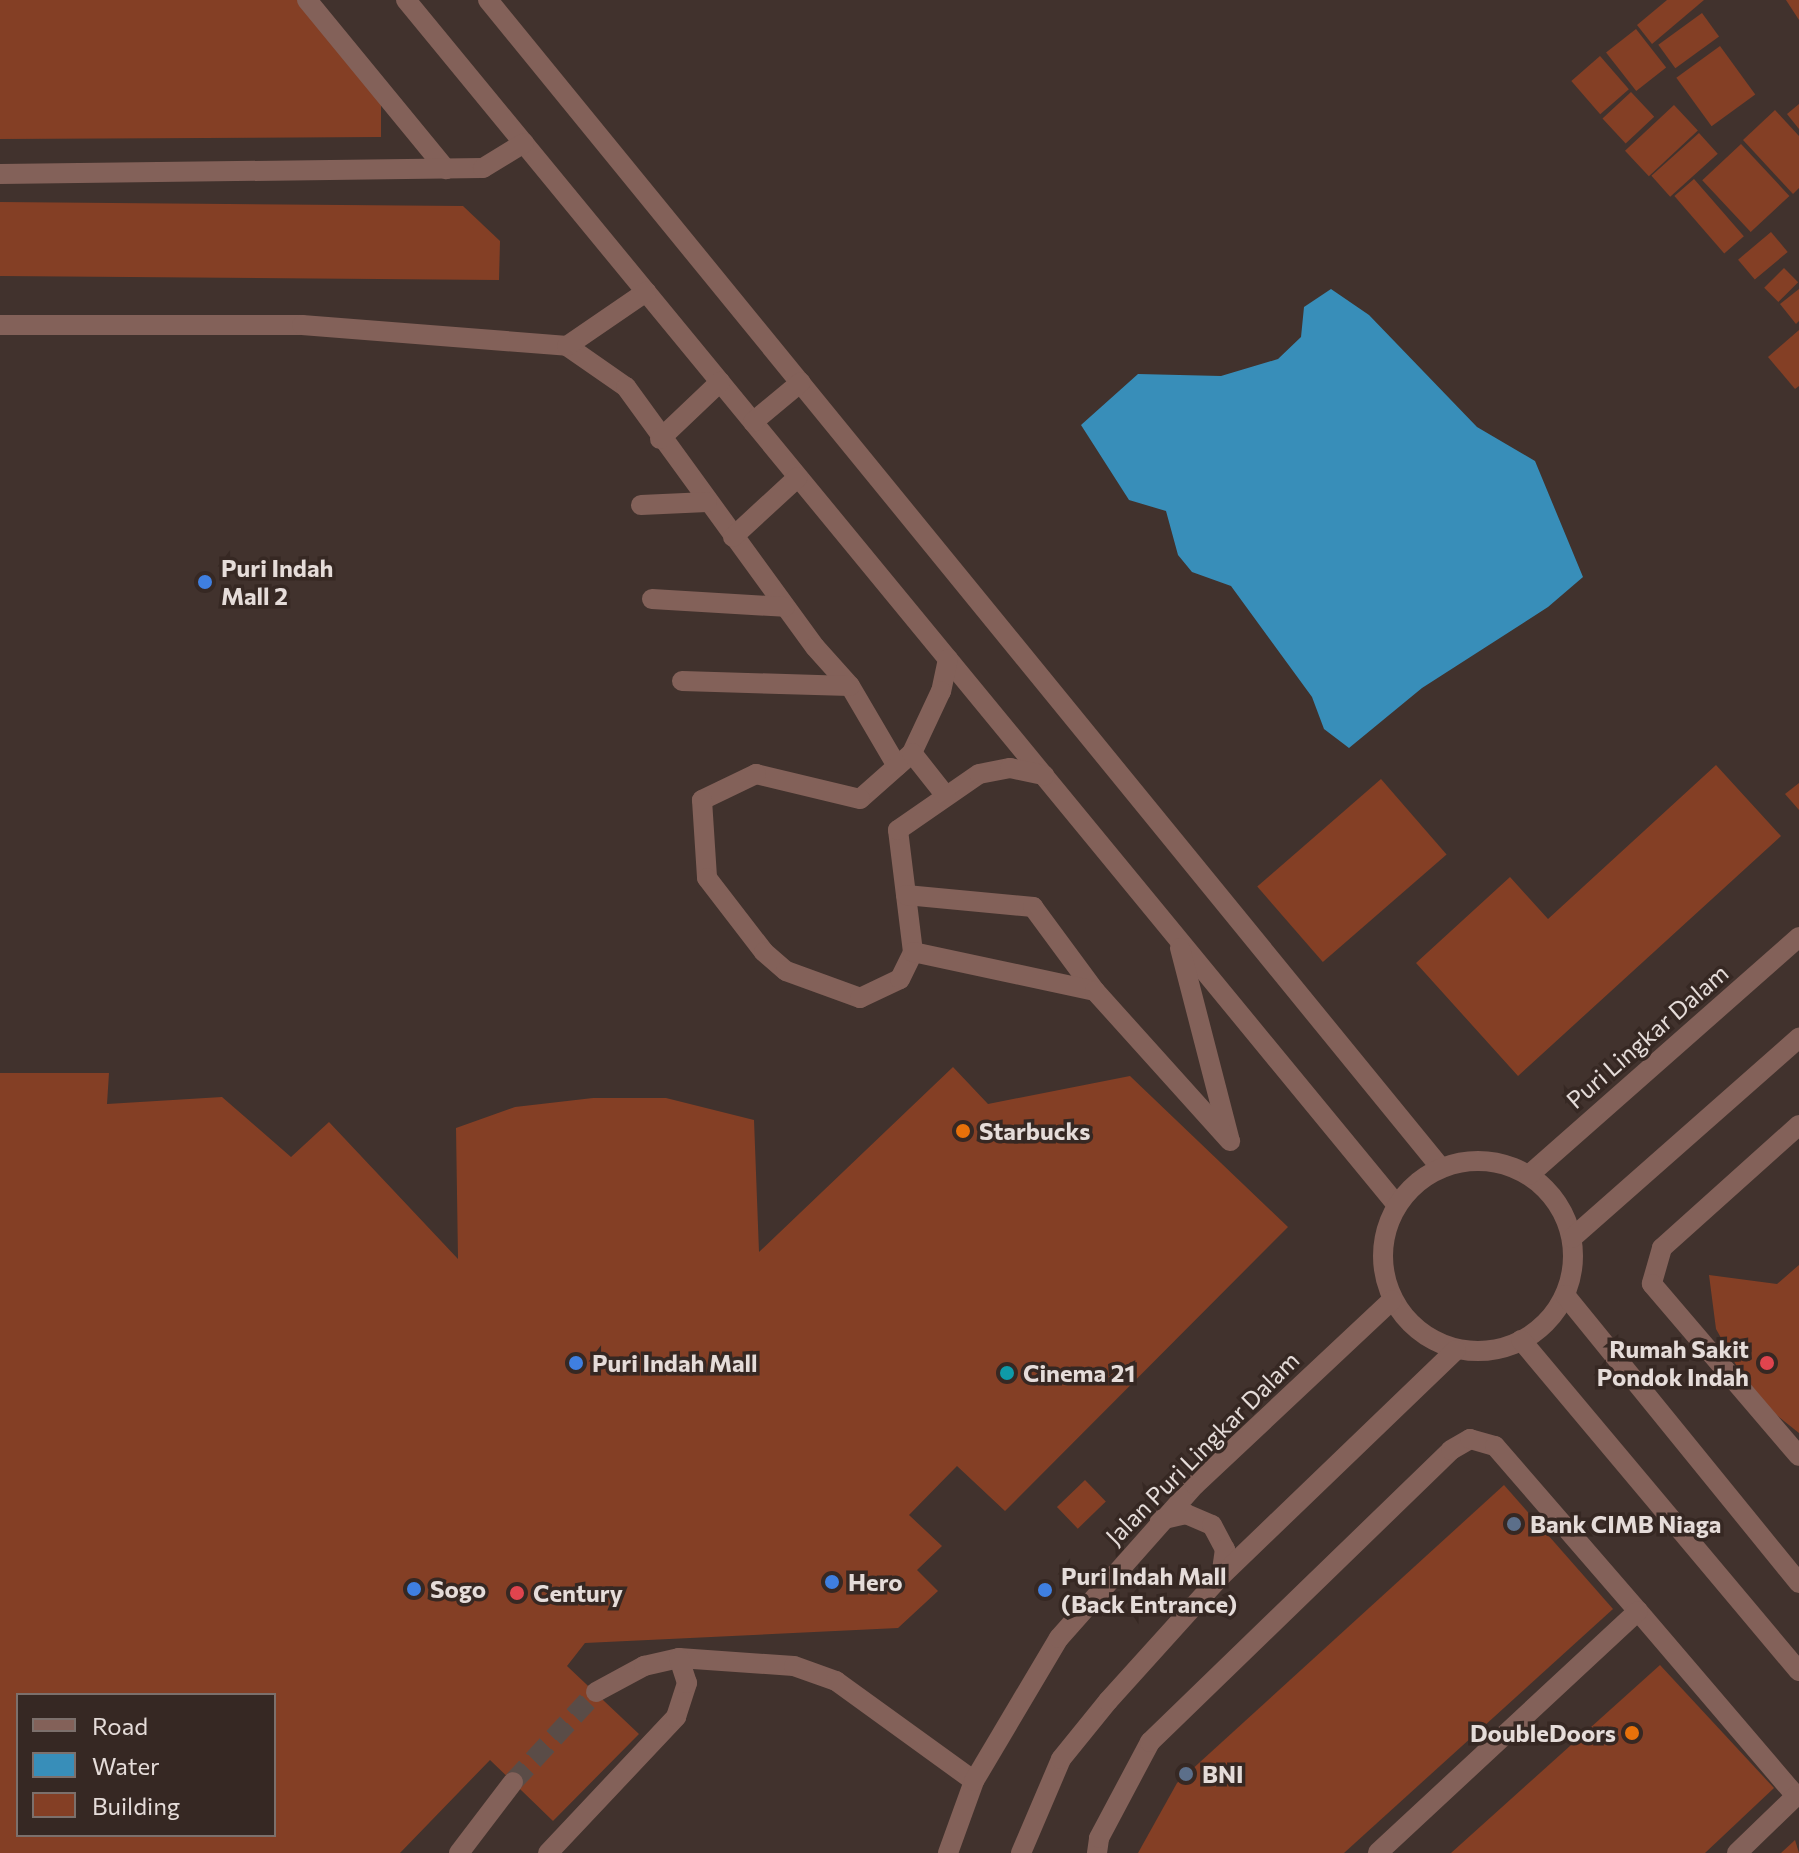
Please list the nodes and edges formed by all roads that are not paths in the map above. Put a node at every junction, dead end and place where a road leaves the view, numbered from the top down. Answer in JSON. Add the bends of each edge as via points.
{"nodes":[{"id":1,"x":307,"y":0,"type":"edge"},
{"id":2,"x":406,"y":0,"type":"edge"},
{"id":3,"x":488,"y":0,"type":"edge"},
{"id":4,"x":524,"y":143,"type":"junction"},
{"id":5,"x":446,"y":169,"type":"junction"},
{"id":6,"x":0,"y":174,"type":"edge"},
{"id":7,"x":646,"y":292,"type":"junction"},
{"id":8,"x":0,"y":325,"type":"edge"},
{"id":9,"x":567,"y":346,"type":"junction"},
{"id":10,"x":720,"y":382,"type":"junction"},
{"id":11,"x":801,"y":382,"type":"junction"},
{"id":12,"x":753,"y":422,"type":"junction"},
{"id":13,"x":660,"y":439,"type":"junction"},
{"id":14,"x":798,"y":477,"type":"junction"},
{"id":15,"x":707,"y":502,"type":"junction"},
{"id":16,"x":641,"y":505,"type":"dead end"},
{"id":17,"x":733,"y":537,"type":"junction"},
{"id":18,"x":652,"y":599,"type":"dead end"},
{"id":19,"x":785,"y":607,"type":"junction"},
{"id":20,"x":948,"y":659,"type":"junction"},
{"id":21,"x":682,"y":681,"type":"dead end"},
{"id":22,"x":850,"y":686,"type":"junction"},
{"id":23,"x":905,"y":760,"type":"junction"},
{"id":24,"x":1044,"y":775,"type":"junction"},
{"id":25,"x":946,"y":796,"type":"junction"},
{"id":26,"x":906,"y":895,"type":"junction"},
{"id":27,"x":1177,"y":937,"type":"junction"},
{"id":28,"x":1799,"y":937,"type":"edge"},
{"id":29,"x":913,"y":952,"type":"junction"},
{"id":30,"x":1095,"y":991,"type":"junction"},
{"id":31,"x":1799,"y":1038,"type":"edge"},
{"id":32,"x":1799,"y":1125,"type":"edge"},
{"id":33,"x":1441,"y":1168,"type":"junction"},
{"id":34,"x":1529,"y":1175,"type":"junction"},
{"id":35,"x":1397,"y":1205,"type":"junction"},
{"id":36,"x":1572,"y":1238,"type":"junction"},
{"id":37,"x":1565,"y":1295,"type":"junction"},
{"id":38,"x":1392,"y":1300,"type":"junction"},
{"id":39,"x":1521,"y":1340,"type":"junction"},
{"id":40,"x":1456,"y":1350,"type":"junction"},
{"id":41,"x":1799,"y":1456,"type":"edge"},
{"id":42,"x":1160,"y":1520,"type":"junction"},
{"id":43,"x":1221,"y":1576,"type":"junction"},
{"id":44,"x":1799,"y":1583,"type":"edge"},
{"id":45,"x":1638,"y":1611,"type":"junction"},
{"id":46,"x":679,"y":1658,"type":"junction"},
{"id":47,"x":1798,"y":1669,"type":"edge"},
{"id":48,"x":596,"y":1692,"type":"tunnel mouth"},
{"id":49,"x":974,"y":1781,"type":"junction"},
{"id":50,"x":513,"y":1782,"type":"tunnel mouth"},
{"id":51,"x":1798,"y":1797,"type":"edge"},
{"id":52,"x":459,"y":1853,"type":"edge"},
{"id":53,"x":548,"y":1853,"type":"edge"},
{"id":54,"x":948,"y":1853,"type":"edge"},
{"id":55,"x":1021,"y":1853,"type":"edge"},
{"id":56,"x":1097,"y":1853,"type":"edge"},
{"id":57,"x":1378,"y":1853,"type":"edge"},
{"id":58,"x":1737,"y":1853,"type":"edge"}],
"edges":[{"from":1,"to":5,"type":"street"},
{"from":2,"to":4,"type":"street"},
{"from":3,"to":11,"type":"street"},
{"from":4,"to":5,"type":"street","via":[[483,168]]},
{"from":4,"to":7,"type":"street"},
{"from":5,"to":6,"type":"street"},
{"from":7,"to":9,"type":"street"},
{"from":7,"to":10,"type":"street"},
{"from":8,"to":9,"type":"street","via":[[302,325]]},
{"from":9,"to":13,"type":"street","via":[[619,378]]},
{"from":10,"to":12,"type":"street"},
{"from":10,"to":13,"type":"street"},
{"from":11,"to":12,"type":"street"},
{"from":11,"to":33,"type":"street"},
{"from":12,"to":14,"type":"street"},
{"from":13,"to":15,"type":"street"},
{"from":14,"to":17,"type":"street"},
{"from":14,"to":20,"type":"street"},
{"from":15,"to":16,"type":"street"},
{"from":15,"to":17,"type":"street"},
{"from":17,"to":19,"type":"street"},
{"from":18,"to":19,"type":"street"},
{"from":19,"to":22,"type":"street"},
{"from":20,"to":23,"type":"street","via":[[941,691]]},
{"from":20,"to":24,"type":"street"},
{"from":21,"to":22,"type":"street"},
{"from":22,"to":23,"type":"street"},
{"from":23,"to":25,"type":"street"},
{"from":23,"to":29,"type":"street","via":[[860,799],[756,774],[702,800],[707,878],[764,952],[786,971],[860,998],[900,979]]},
{"from":24,"to":25,"type":"street","via":[[1010,768],[979,774]]},
{"from":24,"to":27,"type":"street"},
{"from":25,"to":26,"type":"street","via":[[898,830]]},
{"from":26,"to":29,"type":"street"},
{"from":26,"to":30,"type":"street","via":[[1033,907]]},
{"from":27,"to":30,"type":"street","via":[[1230,1141]]},
{"from":27,"to":35,"type":"street"},
{"from":28,"to":34,"type":"street","name":"Puri Lingkar Dalam"},
{"from":29,"to":30,"type":"street"},
{"from":31,"to":36,"type":"street"},
{"from":32,"to":41,"type":"street","via":[[1662,1248],[1652,1284]]},
{"from":33,"to":34,"type":"street","via":[[1486,1160]]},
{"from":33,"to":35,"type":"street","via":[[1416,1183]]},
{"from":34,"to":36,"type":"street","via":[[1549,1192]]},
{"from":35,"to":38,"type":"street","via":[[1382,1252]]},
{"from":36,"to":37,"type":"street","via":[[1572,1277]]},
{"from":37,"to":39,"type":"street","via":[[1547,1321]]},
{"from":37,"to":44,"type":"street"},
{"from":38,"to":40,"type":"street","via":[[1430,1340]]},
{"from":38,"to":42,"type":"street","name":"Jalan Puri Lingkar Dalam"},
{"from":39,"to":40,"type":"street","via":[[1490,1351]]},
{"from":39,"to":47,"type":"street"},
{"from":40,"to":43,"type":"street"},
{"from":42,"to":43,"type":"street","via":[[1186,1514],[1212,1525],[1225,1549]]},
{"from":42,"to":49,"type":"street","name":"Jalan Puri Lingkar Dalam","via":[[1059,1638]]},
{"from":43,"to":55,"type":"street","via":[[1061,1759]]},
{"from":45,"to":51,"type":"street"},
{"from":45,"to":56,"type":"street","via":[[1495,1446],[1470,1439],[1451,1450],[1150,1742],[1111,1814]]},
{"from":45,"to":57,"type":"street"},
{"from":46,"to":48,"type":"street","via":[[630,1672]]},
{"from":46,"to":49,"type":"street","via":[[794,1666],[836,1681]]},
{"from":46,"to":53,"type":"street","via":[[687,1683],[676,1717]]},
{"from":49,"to":54,"type":"street","name":"Jalan Puri Lingkar Dalam"},
{"from":50,"to":52,"type":"street"},
{"from":51,"to":58,"type":"street"}]}
